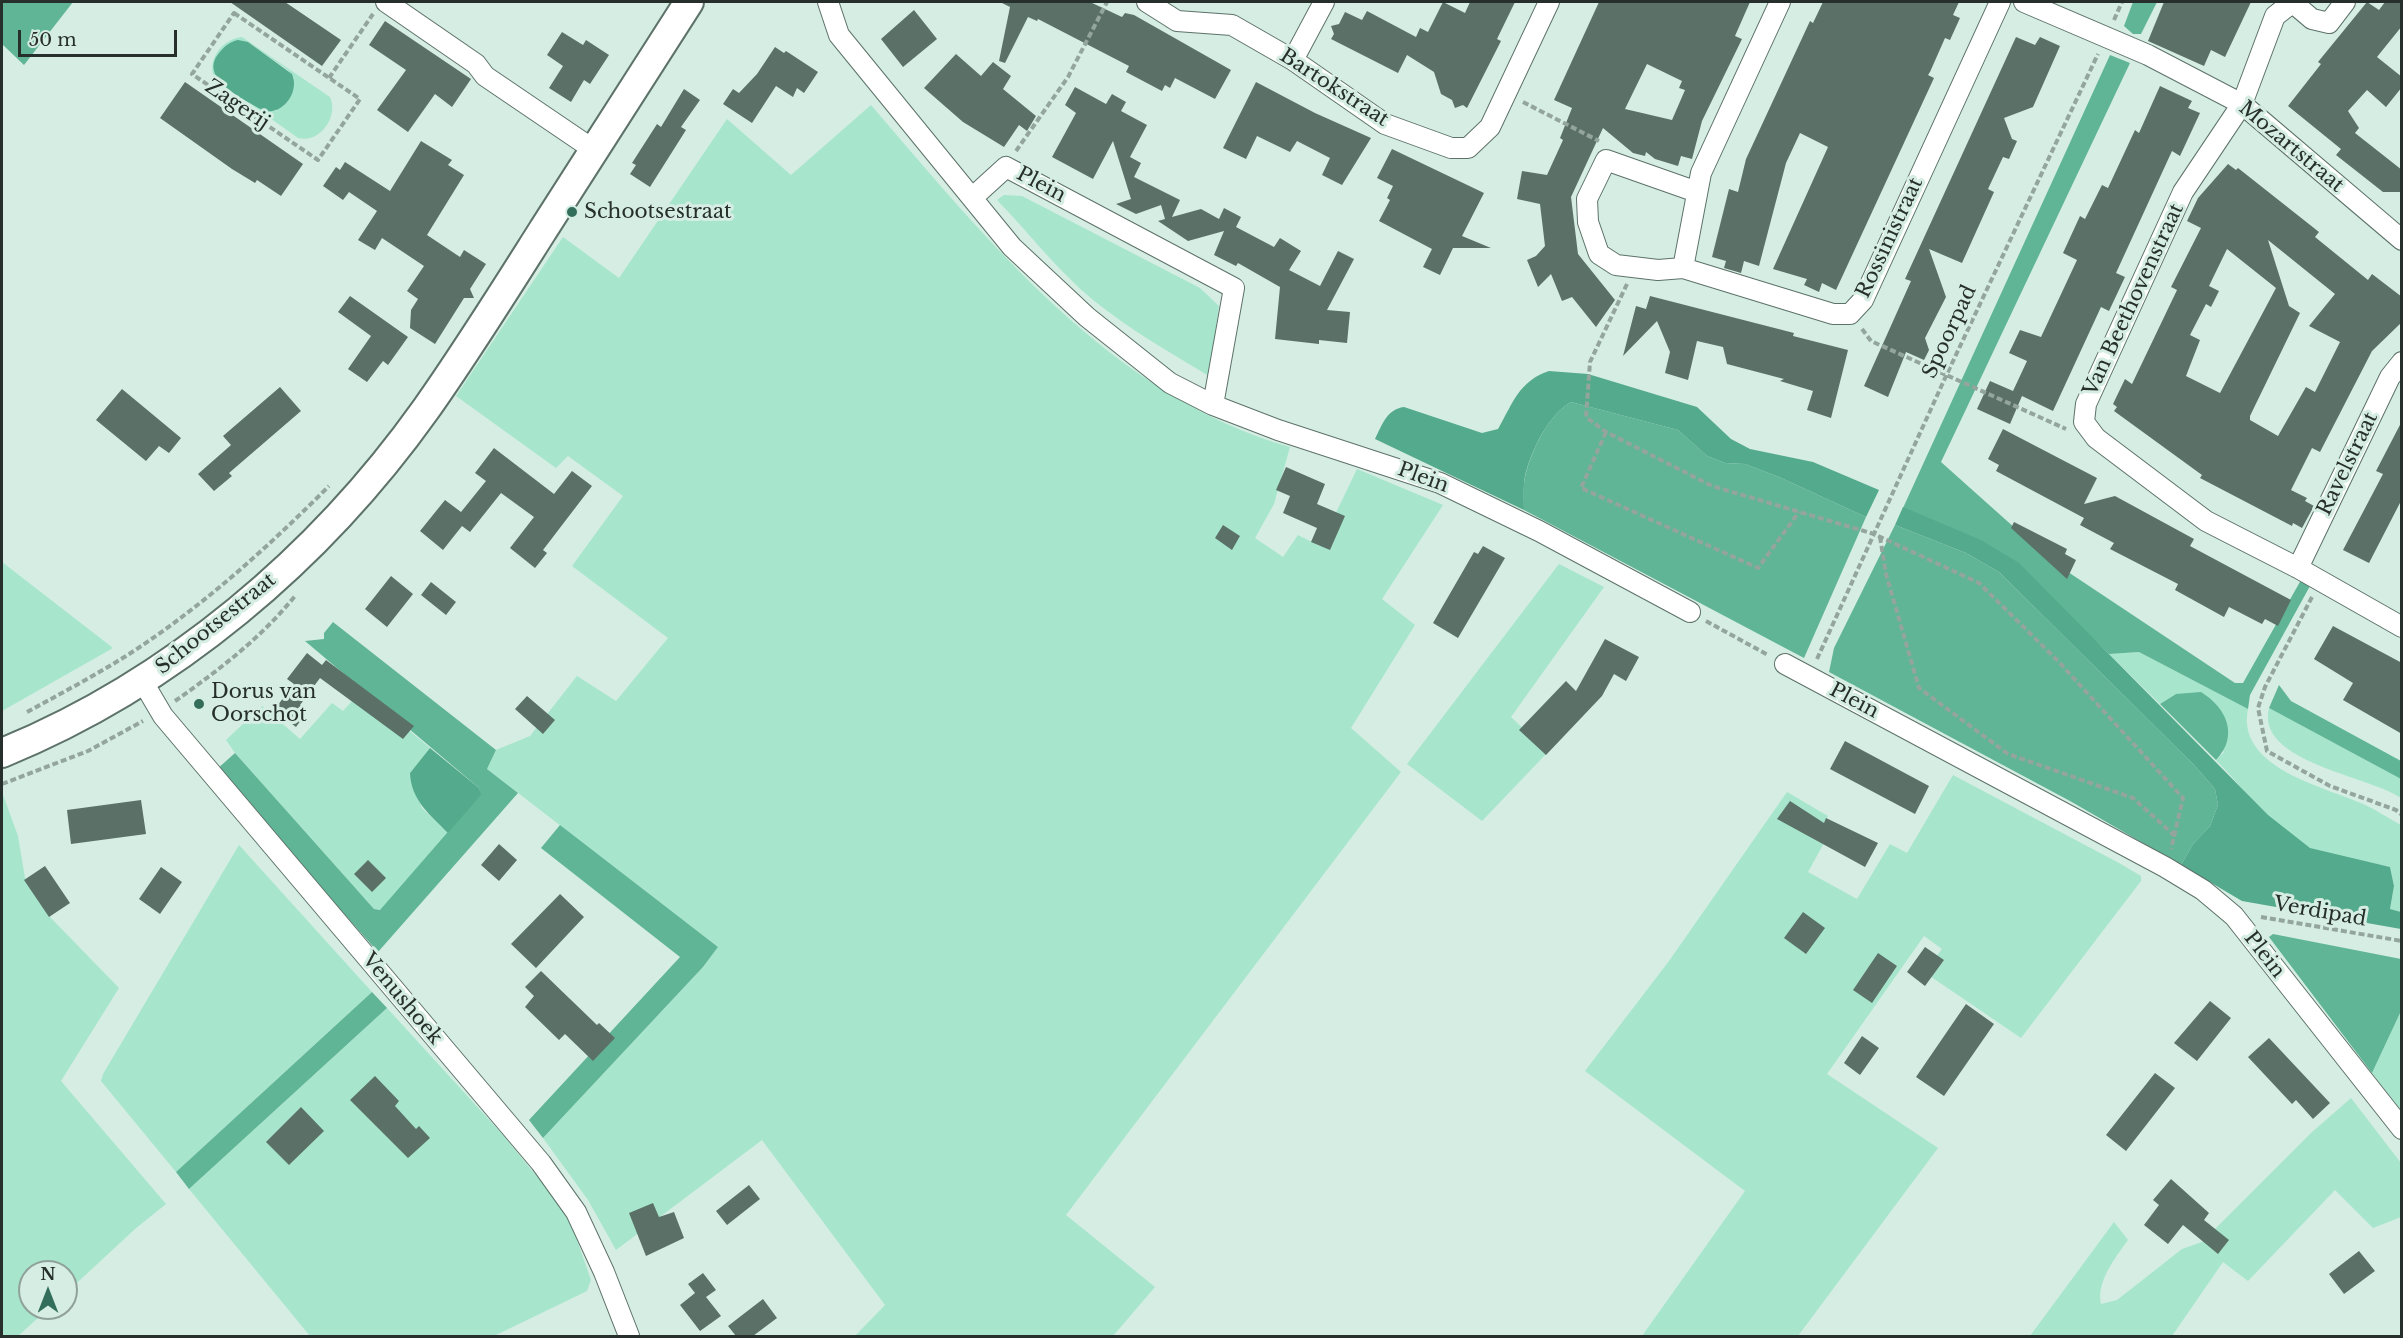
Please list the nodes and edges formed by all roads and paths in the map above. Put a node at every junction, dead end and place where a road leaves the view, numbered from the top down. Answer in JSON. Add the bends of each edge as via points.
{"nodes":[{"id":1,"x":689,"y":2,"type":"edge"},
{"id":2,"x":828,"y":2,"type":"edge"},
{"id":3,"x":1107,"y":2,"type":"edge"},
{"id":4,"x":1147,"y":2,"type":"edge"},
{"id":5,"x":1324,"y":2,"type":"edge"},
{"id":6,"x":1550,"y":2,"type":"edge"},
{"id":7,"x":1780,"y":2,"type":"edge"},
{"id":8,"x":2000,"y":2,"type":"edge"},
{"id":9,"x":2024,"y":2,"type":"edge"},
{"id":10,"x":2122,"y":2,"type":"edge"},
{"id":11,"x":2293,"y":2,"type":"edge"},
{"id":12,"x":2345,"y":2,"type":"edge"},
{"id":13,"x":380,"y":6,"type":"edge"},
{"id":14,"x":2106,"y":38,"type":"junction"},
{"id":15,"x":1293,"y":60,"type":"junction"},
{"id":16,"x":329,"y":78,"type":"junction"},
{"id":17,"x":1506,"y":94,"type":"junction"},
{"id":18,"x":2242,"y":104,"type":"junction"},
{"id":19,"x":594,"y":150,"type":"junction"},
{"id":20,"x":1606,"y":160,"type":"junction"},
{"id":21,"x":1006,"y":166,"type":"junction"},
{"id":22,"x":1697,"y":192,"type":"junction"},
{"id":23,"x":972,"y":198,"type":"junction"},
{"id":24,"x":2402,"y":240,"type":"edge"},
{"id":25,"x":1635,"y":267,"type":"junction"},
{"id":26,"x":1683,"y":268,"type":"junction"},
{"id":27,"x":1850,"y":314,"type":"junction"},
{"id":28,"x":2402,"y":362,"type":"edge"},
{"id":29,"x":1946,"y":376,"type":"junction"},
{"id":30,"x":1213,"y":405,"type":"junction"},
{"id":31,"x":2084,"y":422,"type":"junction"},
{"id":32,"x":1606,"y":432,"type":"junction"},
{"id":33,"x":340,"y":493,"type":"junction"},
{"id":34,"x":1799,"y":512,"type":"junction"},
{"id":35,"x":1874,"y":534,"type":"junction"},
{"id":36,"x":1880,"y":537,"type":"junction"},
{"id":37,"x":2298,"y":568,"type":"junction"},
{"id":38,"x":2319,"y":582,"type":"junction"},
{"id":39,"x":1690,"y":612,"type":"joint"},
{"id":40,"x":2402,"y":627,"type":"edge"},
{"id":41,"x":1785,"y":664,"type":"joint"},
{"id":42,"x":1808,"y":676,"type":"junction"},
{"id":43,"x":143,"y":681,"type":"junction"},
{"id":44,"x":22,"y":715,"type":"dead end"},
{"id":45,"x":2,"y":753,"type":"edge"},
{"id":46,"x":2402,"y":815,"type":"edge"},
{"id":47,"x":2234,"y":916,"type":"junction"},
{"id":48,"x":2402,"y":941,"type":"edge"},
{"id":49,"x":2402,"y":1130,"type":"edge"},
{"id":50,"x":629,"y":1336,"type":"edge"}],
"edges":[{"from":1,"to":19,"type":"main road","name":"Schootsestraat"},
{"from":2,"to":23,"type":"street","name":"Plein","via":[[839,35]]},
{"from":3,"to":21,"type":"path","via":[[1068,77]]},
{"from":4,"to":15,"type":"street","name":"Bartokstraat","via":[[1177,21],[1232,25]]},
{"from":5,"to":15,"type":"street"},
{"from":6,"to":17,"type":"street","name":"Bartokstraat"},
{"from":7,"to":22,"type":"street","via":[[1701,173]]},
{"from":8,"to":27,"type":"street","name":"Rossinistraat","via":[[1863,300]]},
{"from":9,"to":14,"type":"street"},
{"from":10,"to":14,"type":"path","name":"Spoorpad"},
{"from":11,"to":12,"type":"street","via":[[2312,19],[2329,23]]},
{"from":11,"to":18,"type":"street","name":"Van Beethovenstraat","via":[[2275,16]]},
{"from":13,"to":16,"type":"path"},
{"from":13,"to":19,"type":"street","via":[[476,64],[486,76]]},
{"from":14,"to":18,"type":"street","name":"Mozartstraat","via":[[2148,55]]},
{"from":14,"to":29,"type":"path","name":"Spoorpad"},
{"from":15,"to":17,"type":"street","name":"Bartokstraat","via":[[1385,123],[1451,148],[1468,148],[1490,127]]},
{"from":16,"to":16,"type":"path","name":"Zagerij","via":[[234,13],[192,74],[318,160],[360,99]]},
{"from":17,"to":20,"type":"path","via":[[1580,129],[1611,149]]},
{"from":18,"to":24,"type":"street","name":"Mozartstraat"},
{"from":18,"to":31,"type":"street","name":"Van Beethovenstraat","via":[[2183,192],[2086,404]]},
{"from":19,"to":33,"type":"main road","name":"Schootsestraat","via":[[425,410]]},
{"from":20,"to":22,"type":"street"},
{"from":20,"to":25,"type":"street","name":"Rossinistraat","via":[[1587,199],[1588,222],[1599,254],[1616,265]]},
{"from":21,"to":23,"type":"street","name":"Plein"},
{"from":21,"to":30,"type":"street","name":"Plein","via":[[1234,288]]},
{"from":22,"to":26,"type":"street"},
{"from":23,"to":30,"type":"street","name":"Plein","via":[[1012,247],[1087,317],[1170,384]]},
{"from":25,"to":26,"type":"street","name":"Rossinistraat"},
{"from":25,"to":32,"type":"path","via":[[1590,362],[1587,417]]},
{"from":26,"to":27,"type":"street","name":"Rossinistraat","via":[[1833,314]]},
{"from":27,"to":29,"type":"path","via":[[1871,341]]},
{"from":28,"to":37,"type":"street","name":"Ravelstraat","via":[[2390,377]]},
{"from":29,"to":31,"type":"path","via":[[2067,430]]},
{"from":29,"to":35,"type":"path","name":"Spoorpad"},
{"from":30,"to":39,"type":"street","name":"Plein","via":[[1440,483]]},
{"from":31,"to":37,"type":"street","name":"Van Beethovenstraat","via":[[2096,438],[2206,521]]},
{"from":32,"to":34,"type":"path","via":[[1712,486]]},
{"from":32,"to":34,"type":"path","via":[[1581,489],[1758,568]]},
{"from":33,"to":43,"type":"main road","name":"Schootsestraat","via":[[314,541],[261,590]]},
{"from":33,"to":44,"type":"path","name":"Schootsestraat","via":[[198,605],[126,656]]},
{"from":34,"to":35,"type":"path"},
{"from":35,"to":36,"type":"path"},
{"from":35,"to":42,"type":"path","name":"Spoorpad"},
{"from":36,"to":36,"type":"path","via":[[1886,574],[1919,688],[2008,754],[2133,798],[2175,836],[2184,798],[2058,661],[1979,583]]},
{"from":37,"to":38,"type":"street","name":"Van Beethovenstraat"},
{"from":38,"to":40,"type":"street","name":"Van Beethovenstraat"},
{"from":38,"to":46,"type":"path","via":[[2261,698],[2258,708],[2267,751],[2330,786]]},
{"from":39,"to":41,"type":"path"},
{"from":41,"to":42,"type":"street","name":"Plein"},
{"from":42,"to":47,"type":"street","name":"Plein","via":[[2165,867],[2204,890]]},
{"from":43,"to":45,"type":"main road","name":"Schootsestraat"},
{"from":43,"to":50,"type":"street","name":"Venushoek","via":[[163,716],[541,1163],[576,1212]]},
{"from":47,"to":48,"type":"path","name":"Verdipad","via":[[2250,915]]},
{"from":47,"to":49,"type":"street","name":"Plein"}]}
